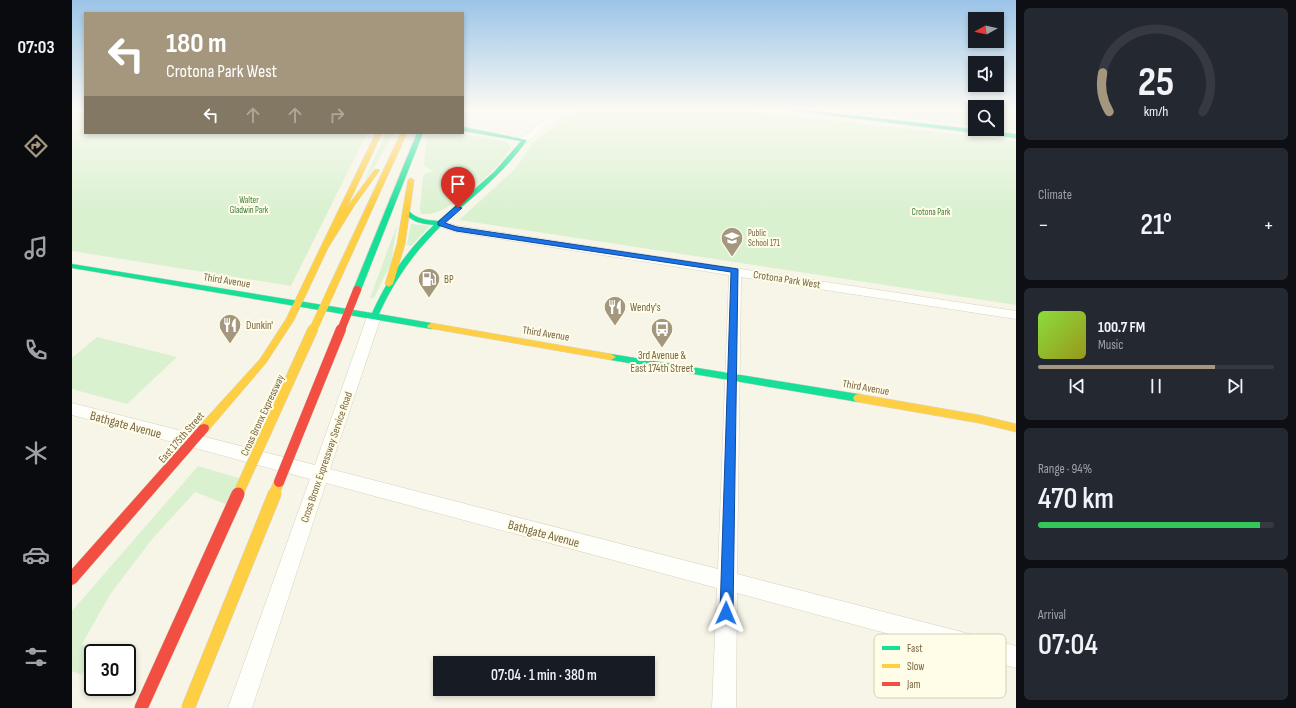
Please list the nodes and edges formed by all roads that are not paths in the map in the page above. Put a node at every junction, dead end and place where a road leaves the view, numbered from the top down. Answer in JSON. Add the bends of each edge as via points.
{"nodes":[{"id":1,"x":374,"y":143,"type":"edge"},
{"id":2,"x":397,"y":143,"type":"edge"},
{"id":3,"x":399,"y":143,"type":"edge"},
{"id":4,"x":416,"y":143,"type":"edge"},
{"id":5,"x":418,"y":143,"type":"edge"},
{"id":6,"x":522,"y":143,"type":"edge"},
{"id":7,"x":406,"y":211,"type":"junction"},
{"id":8,"x":441,"y":224,"type":"junction"},
{"id":9,"x":323,"y":250,"type":"junction"},
{"id":10,"x":72,"y":267,"type":"edge"},
{"id":11,"x":735,"y":271,"type":"junction"},
{"id":12,"x":389,"y":284,"type":"junction"},
{"id":13,"x":298,"y":304,"type":"junction"},
{"id":14,"x":1016,"y":315,"type":"edge"},
{"id":15,"x":374,"y":317,"type":"junction"},
{"id":16,"x":732,"y":376,"type":"junction"},
{"id":17,"x":72,"y":409,"type":"edge"},
{"id":18,"x":1016,"y":428,"type":"edge"},
{"id":19,"x":193,"y":441,"type":"junction"},
{"id":20,"x":320,"y":474,"type":"junction"},
{"id":21,"x":72,"y":579,"type":"edge"},
{"id":22,"x":727,"y":581,"type":"junction"},
{"id":23,"x":929,"y":634,"type":"edge"},
{"id":24,"x":1006,"y":654,"type":"edge"},
{"id":25,"x":1016,"y":657,"type":"edge"},
{"id":26,"x":141,"y":708,"type":"edge"},
{"id":27,"x":188,"y":708,"type":"edge"},
{"id":28,"x":240,"y":708,"type":"edge"},
{"id":29,"x":724,"y":708,"type":"edge"}],
"edges":[{"from":1,"to":9,"type":"main road"},
{"from":2,"to":9,"type":"main road"},
{"from":3,"to":26,"type":"main road","name":"Cross Bronx Expressway","bridge":true},
{"from":4,"to":27,"type":"main road","bridge":true},
{"from":5,"to":7,"type":"main road"},
{"from":6,"to":8,"type":"main road","name":"Cross Bronx Expressway Service Road","via":[[498,173]]},
{"from":7,"to":8,"type":"main road","via":[[413,219]]},
{"from":7,"to":12,"type":"main road","via":[[402,244]]},
{"from":8,"to":11,"type":"street","name":"Crotona Park West"},
{"from":8,"to":12,"type":"main road","name":"Cross Bronx Expressway Service Road","via":[[406,259]]},
{"from":9,"to":13,"type":"main road"},
{"from":10,"to":13,"type":"main road","name":"Third Avenue"},
{"from":11,"to":14,"type":"street","name":"Crotona Park West"},
{"from":11,"to":16,"type":"street"},
{"from":12,"to":15,"type":"main road","name":"Cross Bronx Expressway Service Road"},
{"from":13,"to":15,"type":"main road","name":"Third Avenue"},
{"from":13,"to":19,"type":"main road","name":"East 175th Street","via":[[282,335],[270,351]]},
{"from":15,"to":16,"type":"main road","name":"Third Avenue"},
{"from":15,"to":20,"type":"street","name":"Cross Bronx Expressway Service Road"},
{"from":16,"to":18,"type":"main road","name":"Third Avenue","via":[[964,416]]},
{"from":16,"to":22,"type":"street"},
{"from":17,"to":19,"type":"street","name":"Bathgate Avenue"},
{"from":19,"to":20,"type":"street","name":"Bathgate Avenue"},
{"from":19,"to":21,"type":"main road","name":"East 175th Street"},
{"from":20,"to":22,"type":"street","name":"Bathgate Avenue"},
{"from":20,"to":28,"type":"street","name":"Cross Bronx Expressway Service Road"},
{"from":22,"to":23,"type":"street","name":"Bathgate Avenue"},
{"from":22,"to":29,"type":"street"},
{"from":24,"to":25,"type":"street","name":"Bathgate Avenue"}]}
